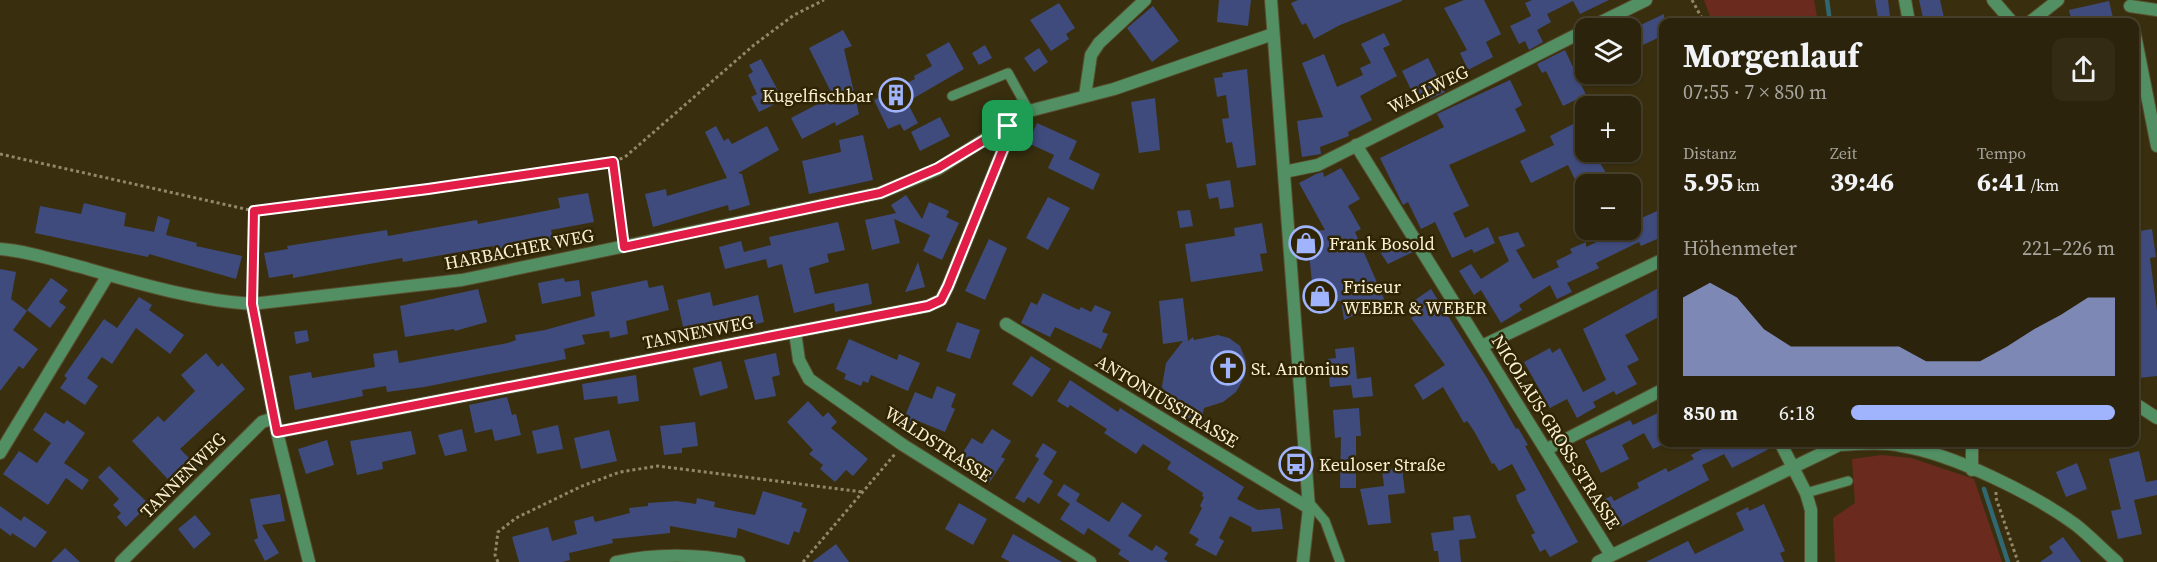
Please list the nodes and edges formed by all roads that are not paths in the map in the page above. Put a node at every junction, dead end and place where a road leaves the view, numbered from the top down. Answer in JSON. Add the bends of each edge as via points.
{"nodes":[{"id":1,"x":1145,"y":0,"type":"edge"},
{"id":2,"x":1271,"y":0,"type":"edge"},
{"id":3,"x":1646,"y":0,"type":"edge"},
{"id":4,"x":1905,"y":0,"type":"edge"},
{"id":5,"x":1993,"y":0,"type":"edge"},
{"id":6,"x":2058,"y":0,"type":"edge"},
{"id":7,"x":2129,"y":3,"type":"edge"},
{"id":8,"x":2157,"y":10,"type":"edge"},
{"id":9,"x":1609,"y":18,"type":"edge"},
{"id":10,"x":1908,"y":18,"type":"edge"},
{"id":11,"x":2009,"y":18,"type":"edge"},
{"id":12,"x":2035,"y":18,"type":"edge"},
{"id":13,"x":2132,"y":18,"type":"edge"},
{"id":14,"x":1273,"y":34,"type":"junction"},
{"id":15,"x":1575,"y":35,"type":"edge"},
{"id":16,"x":2139,"y":55,"type":"edge"},
{"id":17,"x":952,"y":96,"type":"dead end"},
{"id":18,"x":1085,"y":96,"type":"junction"},
{"id":19,"x":1029,"y":111,"type":"junction"},
{"id":20,"x":1008,"y":126,"type":"junction"},
{"id":21,"x":1356,"y":145,"type":"junction"},
{"id":22,"x":2157,"y":146,"type":"edge"},
{"id":23,"x":1284,"y":172,"type":"junction"},
{"id":24,"x":0,"y":249,"type":"edge"},
{"id":25,"x":1659,"y":261,"type":"edge"},
{"id":26,"x":108,"y":274,"type":"junction"},
{"id":27,"x":252,"y":304,"type":"junction"},
{"id":28,"x":1006,"y":324,"type":"dead end"},
{"id":29,"x":795,"y":332,"type":"junction"},
{"id":30,"x":1482,"y":346,"type":"junction"},
{"id":31,"x":1659,"y":392,"type":"edge"},
{"id":32,"x":2139,"y":406,"type":"edge"},
{"id":33,"x":274,"y":418,"type":"junction"},
{"id":34,"x":2157,"y":418,"type":"edge"},
{"id":35,"x":277,"y":432,"type":"junction"},
{"id":36,"x":1782,"y":447,"type":"edge"},
{"id":37,"x":1835,"y":447,"type":"edge"},
{"id":38,"x":1907,"y":447,"type":"edge"},
{"id":39,"x":1972,"y":447,"type":"edge"},
{"id":40,"x":1547,"y":449,"type":"junction"},
{"id":41,"x":0,"y":453,"type":"edge"},
{"id":42,"x":1792,"y":466,"type":"junction"},
{"id":43,"x":1972,"y":470,"type":"junction"},
{"id":44,"x":1848,"y":481,"type":"dead end"},
{"id":45,"x":1806,"y":493,"type":"junction"},
{"id":46,"x":1309,"y":504,"type":"junction"},
{"id":47,"x":1611,"y":555,"type":"junction"},
{"id":48,"x":120,"y":562,"type":"edge"},
{"id":49,"x":309,"y":562,"type":"edge"},
{"id":50,"x":616,"y":562,"type":"edge"},
{"id":51,"x":739,"y":562,"type":"edge"},
{"id":52,"x":1090,"y":562,"type":"edge"},
{"id":53,"x":1303,"y":562,"type":"edge"},
{"id":54,"x":1340,"y":562,"type":"edge"},
{"id":55,"x":1598,"y":562,"type":"edge"},
{"id":56,"x":1811,"y":562,"type":"edge"},
{"id":57,"x":2117,"y":562,"type":"edge"}],
"edges":[{"from":1,"to":18,"type":"street","via":[[1095,49]]},
{"from":2,"to":14,"type":"street"},
{"from":3,"to":9,"type":"street","name":"WALLWEG"},
{"from":4,"to":10,"type":"street"},
{"from":5,"to":11,"type":"street"},
{"from":6,"to":12,"type":"street"},
{"from":7,"to":8,"type":"street"},
{"from":7,"to":13,"type":"street"},
{"from":14,"to":18,"type":"street","name":"HARBACHER WEG"},
{"from":14,"to":23,"type":"street"},
{"from":15,"to":21,"type":"street","name":"WALLWEG"},
{"from":16,"to":22,"type":"street"},
{"from":17,"to":19,"type":"lane","via":[[1008,73]]},
{"from":18,"to":19,"type":"street","name":"HARBACHER WEG"},
{"from":19,"to":20,"type":"street","name":"HARBACHER WEG"},
{"from":20,"to":27,"type":"street","name":"HARBACHER WEG","via":[[938,168],[880,193],[462,280]]},
{"from":20,"to":29,"type":"street","name":"TANNENWEG","via":[[1004,147],[941,300],[928,306]]},
{"from":21,"to":23,"type":"street","name":"WALLWEG","via":[[1318,165]]},
{"from":21,"to":30,"type":"street","name":"NICOLAUS-GROSS-STRASSE"},
{"from":23,"to":46,"type":"street"},
{"from":24,"to":26,"type":"street","name":"HARBACHER WEG"},
{"from":25,"to":30,"type":"street"},
{"from":26,"to":27,"type":"street","name":"HARBACHER WEG","via":[[192,297]]},
{"from":26,"to":41,"type":"street"},
{"from":27,"to":33,"type":"street"},
{"from":28,"to":46,"type":"street","name":"ANTONIUSSTRASSE"},
{"from":29,"to":35,"type":"street","name":"TANNENWEG"},
{"from":29,"to":52,"type":"street","name":"WALDSTRASSE","via":[[799,360],[809,379],[903,444]]},
{"from":30,"to":40,"type":"street","name":"NICOLAUS-GROSS-STRASSE"},
{"from":31,"to":40,"type":"street"},
{"from":32,"to":34,"type":"street"},
{"from":33,"to":35,"type":"street"},
{"from":33,"to":48,"type":"street","name":"TANNENWEG","via":[[262,422]]},
{"from":35,"to":49,"type":"street"},
{"from":36,"to":42,"type":"street"},
{"from":37,"to":42,"type":"street"},
{"from":38,"to":43,"type":"street"},
{"from":39,"to":43,"type":"street"},
{"from":40,"to":47,"type":"street","name":"NICOLAUS-GROSS-STRASSE"},
{"from":42,"to":45,"type":"street"},
{"from":42,"to":47,"type":"street"},
{"from":43,"to":57,"type":"street","via":[[2076,525]]},
{"from":44,"to":45,"type":"lane"},
{"from":45,"to":56,"type":"street","via":[[1811,510]]},
{"from":46,"to":53,"type":"street"},
{"from":46,"to":54,"type":"lane","via":[[1325,521]]},
{"from":47,"to":55,"type":"street"},
{"from":50,"to":51,"type":"street","via":[[644,556],[689,555]]}]}
